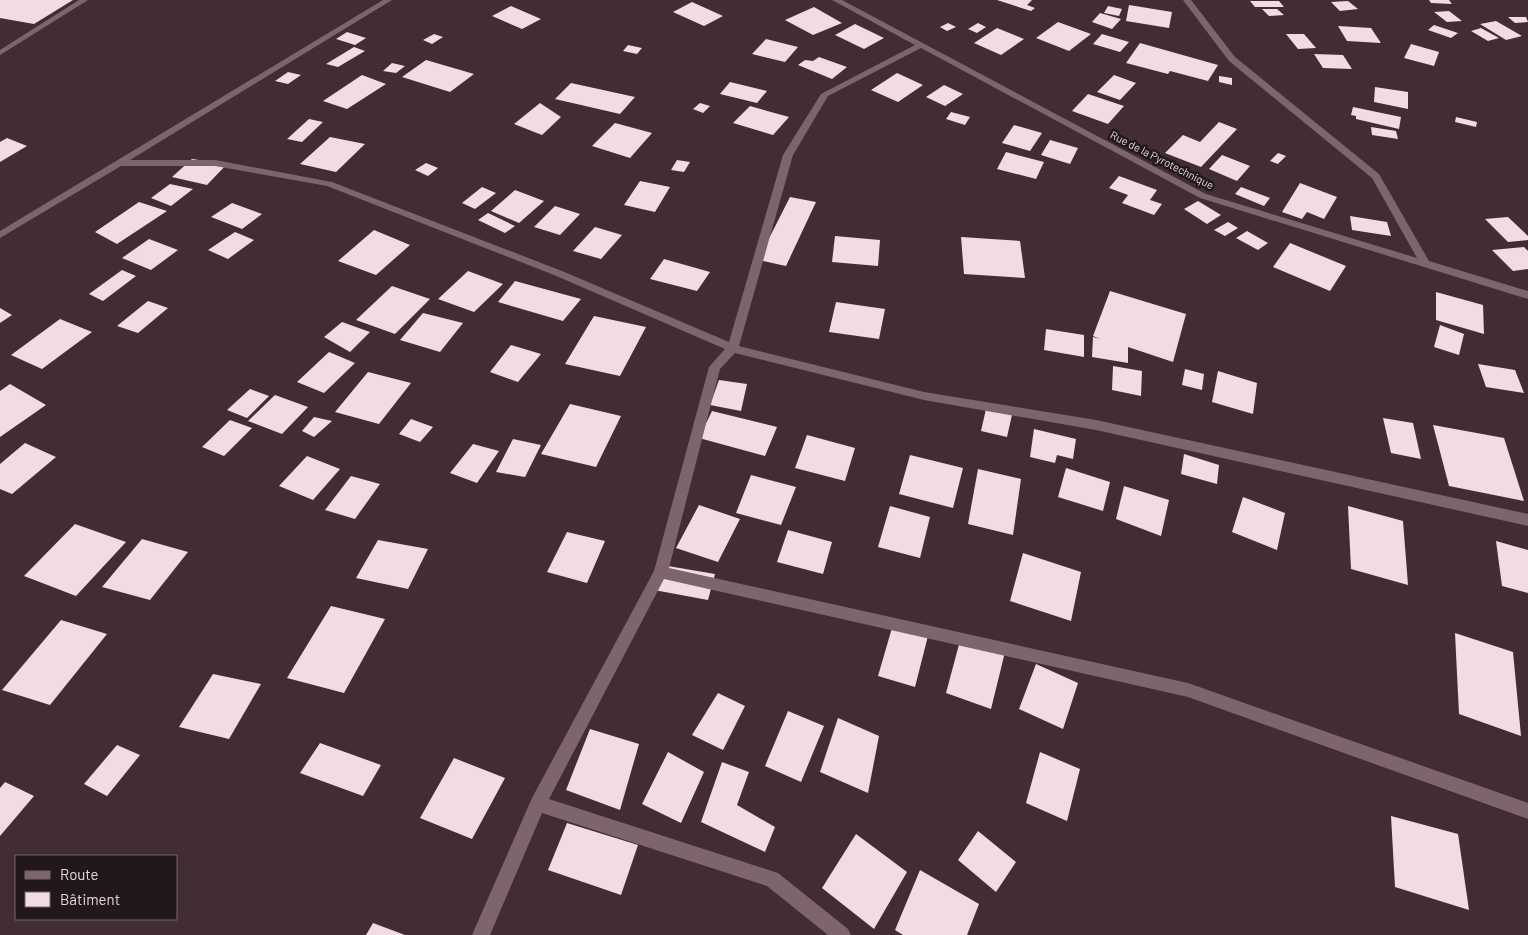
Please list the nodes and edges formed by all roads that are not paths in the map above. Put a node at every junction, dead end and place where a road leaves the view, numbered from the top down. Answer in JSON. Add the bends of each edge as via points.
{"nodes":[{"id":1,"x":84,"y":0,"type":"edge"},
{"id":2,"x":388,"y":0,"type":"edge"},
{"id":3,"x":836,"y":0,"type":"edge"},
{"id":4,"x":1187,"y":0,"type":"edge"},
{"id":5,"x":921,"y":45,"type":"junction"},
{"id":6,"x":0,"y":53,"type":"edge"},
{"id":7,"x":120,"y":163,"type":"junction"},
{"id":8,"x":0,"y":235,"type":"edge"},
{"id":9,"x":1425,"y":263,"type":"junction"},
{"id":10,"x":1528,"y":295,"type":"edge"},
{"id":11,"x":733,"y":348,"type":"junction"},
{"id":12,"x":1528,"y":520,"type":"edge"},
{"id":13,"x":661,"y":572,"type":"junction"},
{"id":14,"x":538,"y":804,"type":"junction"},
{"id":15,"x":1528,"y":811,"type":"edge"},
{"id":16,"x":481,"y":935,"type":"edge"},
{"id":17,"x":842,"y":935,"type":"edge"}],
"edges":[{"from":1,"to":6,"type":"street"},
{"from":2,"to":7,"type":"street"},
{"from":3,"to":5,"type":"street","name":"Rue de la Pyrotechnique"},
{"from":4,"to":9,"type":"street","via":[[1232,59],[1376,176]]},
{"from":5,"to":9,"type":"street","name":"Rue de la Pyrotechnique","via":[[1203,196]]},
{"from":5,"to":11,"type":"street","via":[[825,94],[792,147]]},
{"from":7,"to":8,"type":"street"},
{"from":7,"to":11,"type":"street","via":[[214,163],[329,184],[558,273]]},
{"from":9,"to":10,"type":"street","name":"Rue de la Pyrotechnique"},
{"from":11,"to":12,"type":"street","via":[[924,396],[1096,425]]},
{"from":11,"to":13,"type":"street","via":[[715,367]]},
{"from":13,"to":14,"type":"street"},
{"from":13,"to":15,"type":"street","via":[[1188,690]]},
{"from":14,"to":16,"type":"street"},
{"from":14,"to":17,"type":"street","via":[[772,879]]}]}
